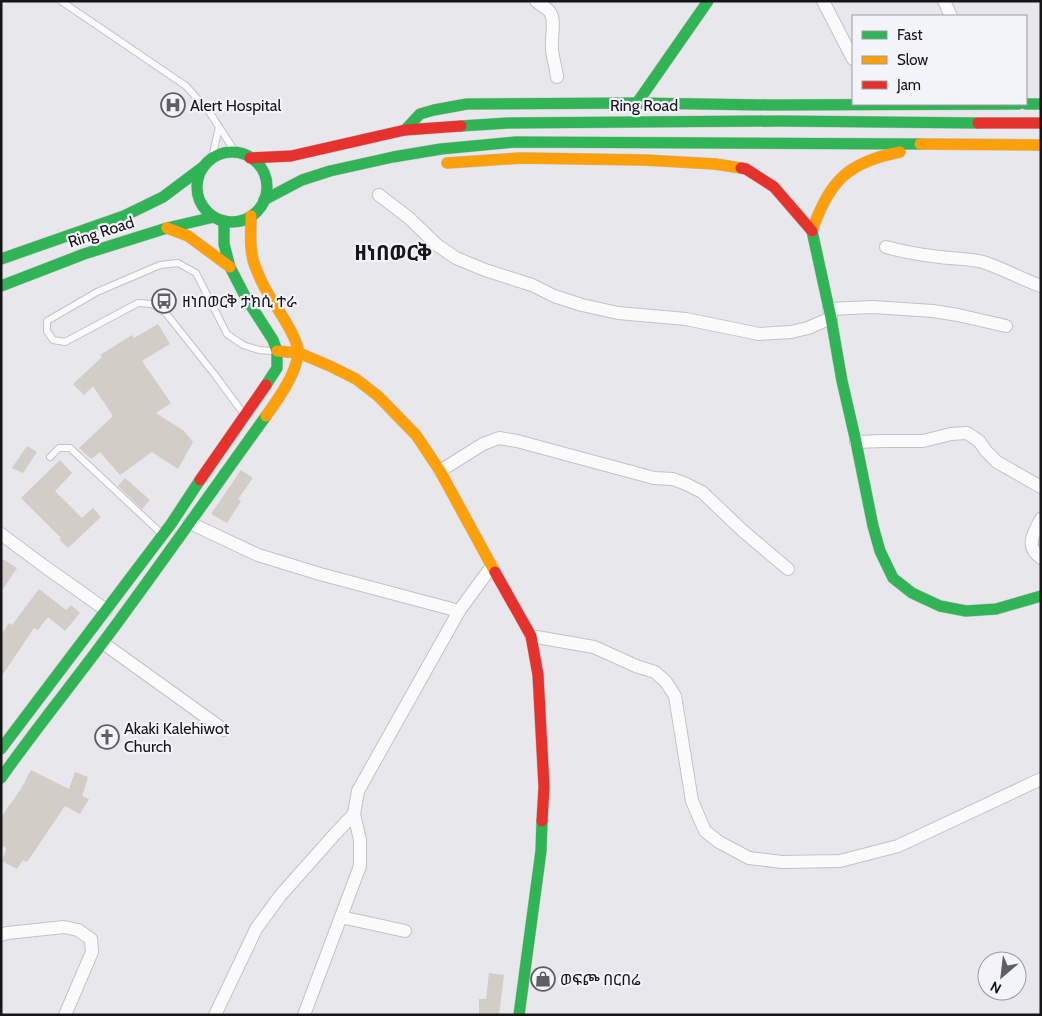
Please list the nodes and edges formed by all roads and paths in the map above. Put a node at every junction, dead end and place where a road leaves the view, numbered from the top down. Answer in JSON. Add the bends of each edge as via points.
{"nodes":[{"id":1,"x":61,"y":1,"type":"edge"},
{"id":2,"x":536,"y":1,"type":"edge"},
{"id":3,"x":708,"y":1,"type":"edge"},
{"id":4,"x":823,"y":1,"type":"edge"},
{"id":5,"x":944,"y":1,"type":"edge"},
{"id":6,"x":951,"y":15,"type":"edge"},
{"id":7,"x":852,"y":57,"type":"edge"},
{"id":8,"x":558,"y":78,"type":"dead end"},
{"id":9,"x":637,"y":103,"type":"junction"},
{"id":10,"x":1027,"y":104,"type":"edge"},
{"id":11,"x":1041,"y":104,"type":"edge"},
{"id":12,"x":852,"y":105,"type":"edge"},
{"id":13,"x":1041,"y":123,"type":"edge"},
{"id":14,"x":219,"y":127,"type":"junction"},
{"id":15,"x":405,"y":130,"type":"junction"},
{"id":16,"x":949,"y":144,"type":"junction"},
{"id":17,"x":1041,"y":145,"type":"edge"},
{"id":18,"x":236,"y":153,"type":"junction"},
{"id":19,"x":393,"y":157,"type":"junction"},
{"id":20,"x":212,"y":158,"type":"junction"},
{"id":21,"x":250,"y":158,"type":"junction"},
{"id":22,"x":203,"y":167,"type":"junction"},
{"id":23,"x":378,"y":196,"type":"dead end"},
{"id":24,"x":264,"y":200,"type":"junction"},
{"id":25,"x":251,"y":216,"type":"junction"},
{"id":26,"x":219,"y":219,"type":"junction"},
{"id":27,"x":167,"y":228,"type":"junction"},
{"id":28,"x":812,"y":231,"type":"junction"},
{"id":29,"x":886,"y":247,"type":"dead end"},
{"id":30,"x":1,"y":259,"type":"edge"},
{"id":31,"x":230,"y":267,"type":"junction"},
{"id":32,"x":1,"y":286,"type":"edge"},
{"id":33,"x":1041,"y":286,"type":"edge"},
{"id":34,"x":830,"y":314,"type":"junction"},
{"id":35,"x":1006,"y":326,"type":"dead end"},
{"id":36,"x":277,"y":351,"type":"junction"},
{"id":37,"x":298,"y":352,"type":"junction"},
{"id":38,"x":245,"y":416,"type":"junction"},
{"id":39,"x":257,"y":427,"type":"junction"},
{"id":40,"x":856,"y":442,"type":"junction"},
{"id":41,"x":50,"y":457,"type":"dead end"},
{"id":42,"x":440,"y":471,"type":"junction"},
{"id":43,"x":1041,"y":487,"type":"edge"},
{"id":44,"x":1041,"y":519,"type":"edge"},
{"id":45,"x":190,"y":523,"type":"junction"},
{"id":46,"x":1,"y":534,"type":"edge"},
{"id":47,"x":163,"y":535,"type":"junction"},
{"id":48,"x":1041,"y":558,"type":"edge"},
{"id":49,"x":492,"y":566,"type":"junction"},
{"id":50,"x":788,"y":569,"type":"dead end"},
{"id":51,"x":1041,"y":596,"type":"edge"},
{"id":52,"x":106,"y":610,"type":"junction"},
{"id":53,"x":459,"y":611,"type":"junction"},
{"id":54,"x":531,"y":636,"type":"junction"},
{"id":55,"x":103,"y":643,"type":"junction"},
{"id":56,"x":224,"y":730,"type":"dead end"},
{"id":57,"x":1,"y":749,"type":"edge"},
{"id":58,"x":1,"y":778,"type":"edge"},
{"id":59,"x":1041,"y":779,"type":"edge"},
{"id":60,"x":354,"y":814,"type":"junction"},
{"id":61,"x":341,"y":917,"type":"junction"},
{"id":62,"x":405,"y":931,"type":"dead end"},
{"id":63,"x":1,"y":935,"type":"edge"},
{"id":64,"x":65,"y":1015,"type":"edge"},
{"id":65,"x":215,"y":1015,"type":"edge"},
{"id":66,"x":304,"y":1015,"type":"edge"},
{"id":67,"x":519,"y":1015,"type":"edge"}],
"edges":[{"from":1,"to":14,"type":"lane","via":[[186,86]]},
{"from":2,"to":8,"type":"street","via":[[551,13],[552,51]]},
{"from":3,"to":9,"type":"main road"},
{"from":4,"to":7,"type":"street"},
{"from":5,"to":6,"type":"street"},
{"from":9,"to":12,"type":"main road"},
{"from":9,"to":15,"type":"main road","via":[[467,104],[420,114]]},
{"from":10,"to":11,"type":"main road"},
{"from":13,"to":15,"type":"main road","name":"Ring Road","via":[[527,122]]},
{"from":14,"to":18,"type":"lane"},
{"from":14,"to":20,"type":"lane"},
{"from":15,"to":21,"type":"main road","name":"Ring Road","via":[[291,156]]},
{"from":16,"to":17,"type":"main road"},
{"from":16,"to":19,"type":"main road","via":[[515,142],[440,148]]},
{"from":16,"to":28,"type":"main road","via":[[868,160],[834,185],[820,208]]},
{"from":18,"to":20,"type":"main road"},
{"from":18,"to":21,"type":"main road"},
{"from":19,"to":24,"type":"main road","via":[[302,180]]},
{"from":19,"to":28,"type":"main road","via":[[427,164],[521,158],[645,160],[730,166],[746,169],[774,187]]},
{"from":20,"to":22,"type":"main road"},
{"from":21,"to":24,"type":"main road","via":[[265,177]]},
{"from":22,"to":26,"type":"main road","via":[[198,177],[199,200],[205,210]]},
{"from":22,"to":30,"type":"main road","name":"Ring Road","via":[[163,197],[124,216]]},
{"from":23,"to":34,"type":"street","via":[[456,258],[582,305],[618,313],[686,319],[759,334],[808,328]]},
{"from":24,"to":25,"type":"main road"},
{"from":25,"to":26,"type":"main road","via":[[233,222]]},
{"from":25,"to":37,"type":"main road","via":[[254,264],[296,340]]},
{"from":26,"to":27,"type":"main road","name":"Ring Road"},
{"from":26,"to":31,"type":"main road"},
{"from":27,"to":31,"type":"main road","via":[[188,236]]},
{"from":27,"to":32,"type":"main road","name":"Ring Road","via":[[84,254]]},
{"from":28,"to":34,"type":"main road"},
{"from":29,"to":33,"type":"street","via":[[983,263]]},
{"from":31,"to":36,"type":"main road"},
{"from":34,"to":35,"type":"street","via":[[874,307],[933,311]]},
{"from":34,"to":40,"type":"main road"},
{"from":36,"to":37,"type":"main road"},
{"from":36,"to":38,"type":"main road","via":[[277,368]]},
{"from":36,"to":38,"type":"lane","via":[[242,345],[227,334],[196,273],[178,263],[160,265],[97,292],[47,321],[47,331],[53,340],[65,342],[138,303],[152,304],[178,327]]},
{"from":37,"to":39,"type":"main road","via":[[294,370]]},
{"from":37,"to":42,"type":"main road","via":[[356,379],[378,396],[416,435]]},
{"from":38,"to":39,"type":"lane"},
{"from":38,"to":47,"type":"main road"},
{"from":39,"to":45,"type":"main road"},
{"from":40,"to":43,"type":"street","via":[[923,441],[951,434],[967,434],[979,441],[997,462]]},
{"from":40,"to":51,"type":"main road","via":[[873,526],[892,578],[912,593],[940,606],[966,611],[996,609]]},
{"from":41,"to":47,"type":"lane","via":[[58,448],[70,448]]},
{"from":42,"to":49,"type":"main road"},
{"from":42,"to":50,"type":"street","via":[[483,444],[499,438],[654,478],[673,479],[702,492]]},
{"from":44,"to":48,"type":"street","via":[[1031,539],[1032,548]]},
{"from":45,"to":53,"type":"street","via":[[258,555]]},
{"from":45,"to":55,"type":"main road"},
{"from":46,"to":52,"type":"street"},
{"from":47,"to":52,"type":"main road"},
{"from":49,"to":53,"type":"street"},
{"from":49,"to":54,"type":"main road"},
{"from":52,"to":57,"type":"main road"},
{"from":53,"to":60,"type":"street","via":[[358,792]]},
{"from":54,"to":59,"type":"street","via":[[594,647],[656,672],[666,682],[675,696],[692,801],[705,831],[749,858],[782,862],[840,861],[898,846]]},
{"from":54,"to":67,"type":"main road","via":[[538,675],[544,787],[542,851]]},
{"from":55,"to":56,"type":"street"},
{"from":55,"to":58,"type":"main road"},
{"from":60,"to":61,"type":"street","via":[[360,840],[360,866]]},
{"from":60,"to":65,"type":"street","via":[[280,896],[256,929]]},
{"from":61,"to":62,"type":"street"},
{"from":61,"to":66,"type":"street"},
{"from":63,"to":64,"type":"street","via":[[64,927],[78,930],[90,940],[92,952]]}]}
